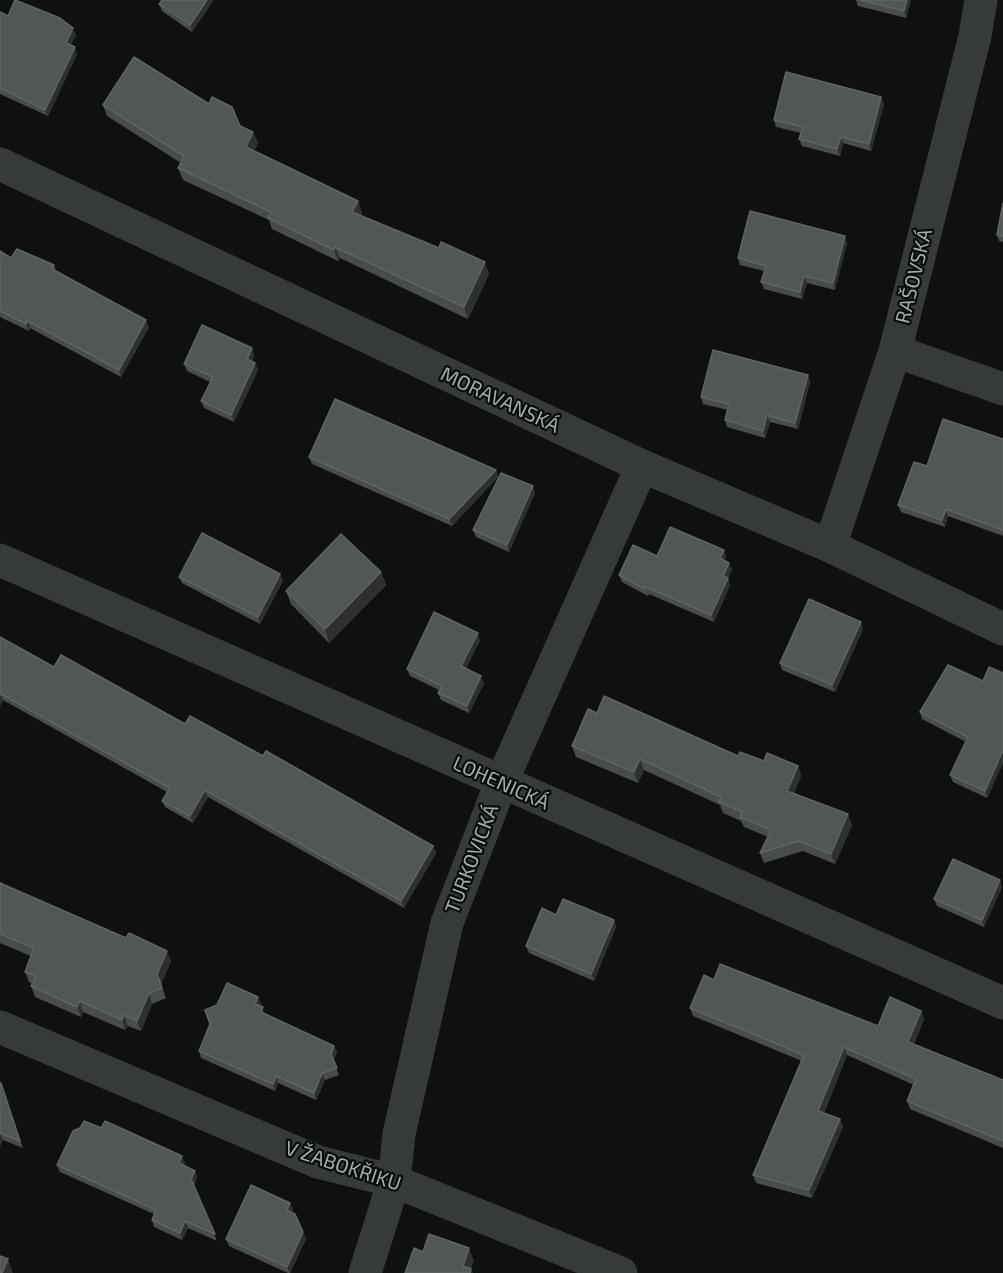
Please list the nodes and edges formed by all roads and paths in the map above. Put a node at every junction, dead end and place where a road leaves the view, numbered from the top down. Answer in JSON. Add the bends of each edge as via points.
{"nodes":[{"id":1,"x":981,"y":0,"type":"edge"},
{"id":2,"x":989,"y":36,"type":"edge"},
{"id":3,"x":0,"y":164,"type":"edge"},
{"id":4,"x":895,"y":351,"type":"junction"},
{"id":5,"x":1003,"y":389,"type":"edge"},
{"id":6,"x":642,"y":466,"type":"junction"},
{"id":7,"x":830,"y":546,"type":"junction"},
{"id":8,"x":0,"y":560,"type":"edge"},
{"id":9,"x":1003,"y":629,"type":"edge"},
{"id":10,"x":501,"y":783,"type":"junction"},
{"id":11,"x":1003,"y":1004,"type":"edge"},
{"id":12,"x":0,"y":1027,"type":"edge"},
{"id":13,"x":394,"y":1181,"type":"junction"},
{"id":14,"x":364,"y":1273,"type":"edge"},
{"id":15,"x":621,"y":1273,"type":"edge"}],
"edges":[{"from":1,"to":2,"type":"street","name":"RAŠOVSKÁ"},
{"from":2,"to":4,"type":"street","name":"RAŠOVSKÁ"},
{"from":3,"to":6,"type":"street","name":"MORAVANSKÁ"},
{"from":4,"to":5,"type":"street"},
{"from":4,"to":7,"type":"street","name":"RAŠOVSKÁ"},
{"from":6,"to":7,"type":"street","name":"MORAVANSKÁ"},
{"from":6,"to":10,"type":"street","name":"TURKOVICKÁ"},
{"from":7,"to":9,"type":"street","name":"MORAVANSKÁ"},
{"from":8,"to":10,"type":"street","name":"LOHENICKÁ"},
{"from":10,"to":11,"type":"street","name":"LOHENICKÁ"},
{"from":10,"to":13,"type":"street","name":"TURKOVICKÁ","via":[[447,923],[399,1134]]},
{"from":12,"to":13,"type":"street","name":"V ŽABOKŘIKU","via":[[318,1162]]},
{"from":13,"to":14,"type":"street","name":"TURKOVICKÁ"},
{"from":13,"to":15,"type":"street","name":"V ŽABOKŘIKU"}]}
